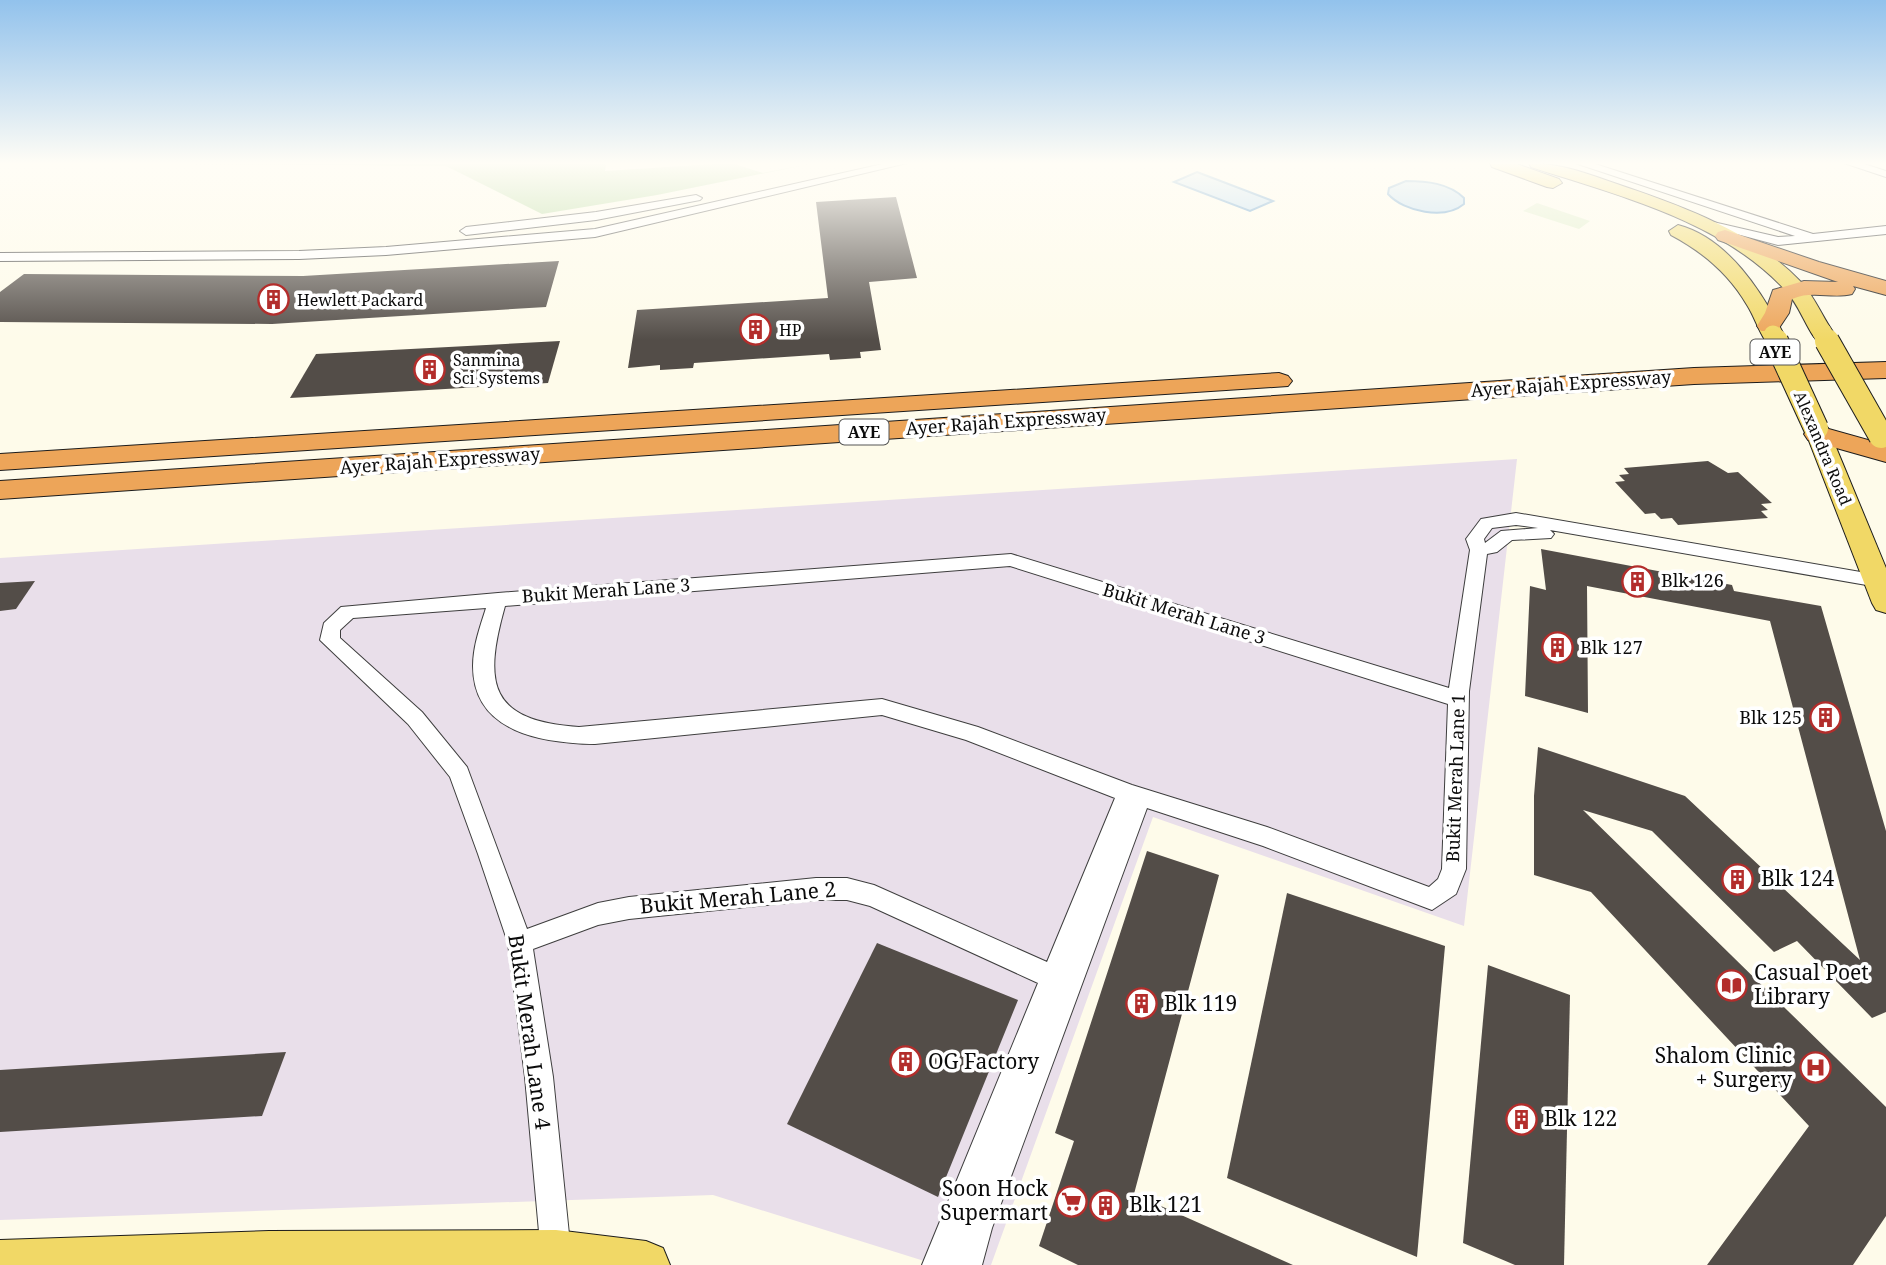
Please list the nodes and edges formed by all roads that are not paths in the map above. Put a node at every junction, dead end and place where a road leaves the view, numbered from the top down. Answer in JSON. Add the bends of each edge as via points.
{"nodes":[{"id":1,"x":545,"y":222,"type":"edge"},
{"id":2,"x":643,"y":222,"type":"edge"},
{"id":3,"x":1658,"y":222,"type":"edge"},
{"id":4,"x":1699,"y":222,"type":"edge"},
{"id":5,"x":1702,"y":222,"type":"edge"},
{"id":6,"x":1760,"y":222,"type":"edge"},
{"id":7,"x":1886,"y":230,"type":"edge"},
{"id":8,"x":1725,"y":236,"type":"junction"},
{"id":9,"x":1810,"y":238,"type":"junction"},
{"id":10,"x":0,"y":244,"type":"edge"},
{"id":11,"x":0,"y":257,"type":"edge"},
{"id":12,"x":1799,"y":263,"type":"junction"},
{"id":13,"x":1795,"y":289,"type":"junction"},
{"id":14,"x":1886,"y":290,"type":"edge"},
{"id":15,"x":1771,"y":331,"type":"junction"},
{"id":16,"x":1886,"y":348,"type":"edge"},
{"id":17,"x":1886,"y":370,"type":"edge"},
{"id":18,"x":1817,"y":431,"type":"junction"},
{"id":19,"x":1884,"y":446,"type":"edge"},
{"id":20,"x":0,"y":462,"type":"edge"},
{"id":21,"x":0,"y":490,"type":"edge"},
{"id":22,"x":1883,"y":594,"type":"edge"},
{"id":23,"x":498,"y":599,"type":"junction"},
{"id":24,"x":1458,"y":699,"type":"junction"},
{"id":25,"x":1134,"y":795,"type":"junction"},
{"id":26,"x":520,"y":943,"type":"junction"},
{"id":27,"x":1060,"y":980,"type":"junction"},
{"id":28,"x":556,"y":1254,"type":"junction"},
{"id":29,"x":155,"y":1262,"type":"edge"},
{"id":30,"x":0,"y":1264,"type":"edge"},
{"id":31,"x":646,"y":1265,"type":"edge"},
{"id":32,"x":937,"y":1265,"type":"edge"},
{"id":33,"x":967,"y":1265,"type":"edge"}],
"edges":[{"from":1,"to":10,"type":"street","via":[[301,244]]},
{"from":2,"to":11,"type":"street","via":[[595,233],[317,254]]},
{"from":3,"to":15,"type":"main road","name":"Alexandra Road","via":[[1726,262],[1748,288]]},
{"from":4,"to":8,"type":"main road"},
{"from":5,"to":9,"type":"street","via":[[1763,239]]},
{"from":6,"to":9,"type":"street"},
{"from":7,"to":9,"type":"street"},
{"from":8,"to":12,"type":"highway"},
{"from":8,"to":13,"type":"main road","via":[[1768,264]]},
{"from":9,"to":12,"type":"street"},
{"from":12,"to":14,"type":"highway"},
{"from":13,"to":14,"type":"highway"},
{"from":13,"to":15,"type":"highway","via":[[1781,295]]},
{"from":13,"to":19,"type":"main road","bridge":true},
{"from":15,"to":18,"type":"main road","name":"Alexandra Road","bridge":true},
{"from":16,"to":20,"type":"highway","name":"Ayer Rajah Expressway","number":"AYE","via":[[1675,355]]},
{"from":17,"to":21,"type":"highway","name":"Ayer Rajah Expressway","number":"AYE","via":[[1694,376]]},
{"from":18,"to":19,"type":"highway"},
{"from":18,"to":22,"type":"main road","name":"Alexandra Road"},
{"from":22,"to":24,"type":"street","name":"Bukit Merah Lane 1","via":[[1516,519],[1488,523],[1475,539],[1479,550]]},
{"from":23,"to":24,"type":"street","name":"Bukit Merah Lane 3","via":[[1011,560]]},
{"from":23,"to":25,"type":"street","name":"Bukit Merah Lane 3","via":[[485,648],[484,680],[498,706],[525,729],[595,736],[882,707],[971,733]]},
{"from":23,"to":26,"type":"street","name":"Bukit Merah Lane 4","via":[[348,612],[338,618],[329,634],[337,649],[415,718],[459,773]]},
{"from":24,"to":25,"type":"street","name":"Bukit Merah Lane 1","via":[[1454,869],[1448,886],[1432,899],[1266,837]]},
{"from":25,"to":27,"type":"street"},
{"from":26,"to":27,"type":"street","name":"Bukit Merah Lane 2","via":[[597,914],[629,908],[847,889],[890,902]]},
{"from":26,"to":28,"type":"street","name":"Bukit Merah Lane 4"},
{"from":27,"to":32,"type":"street"},
{"from":27,"to":33,"type":"street"},
{"from":28,"to":29,"type":"main road"},
{"from":28,"to":31,"type":"main road"},
{"from":29,"to":30,"type":"main road"}]}
